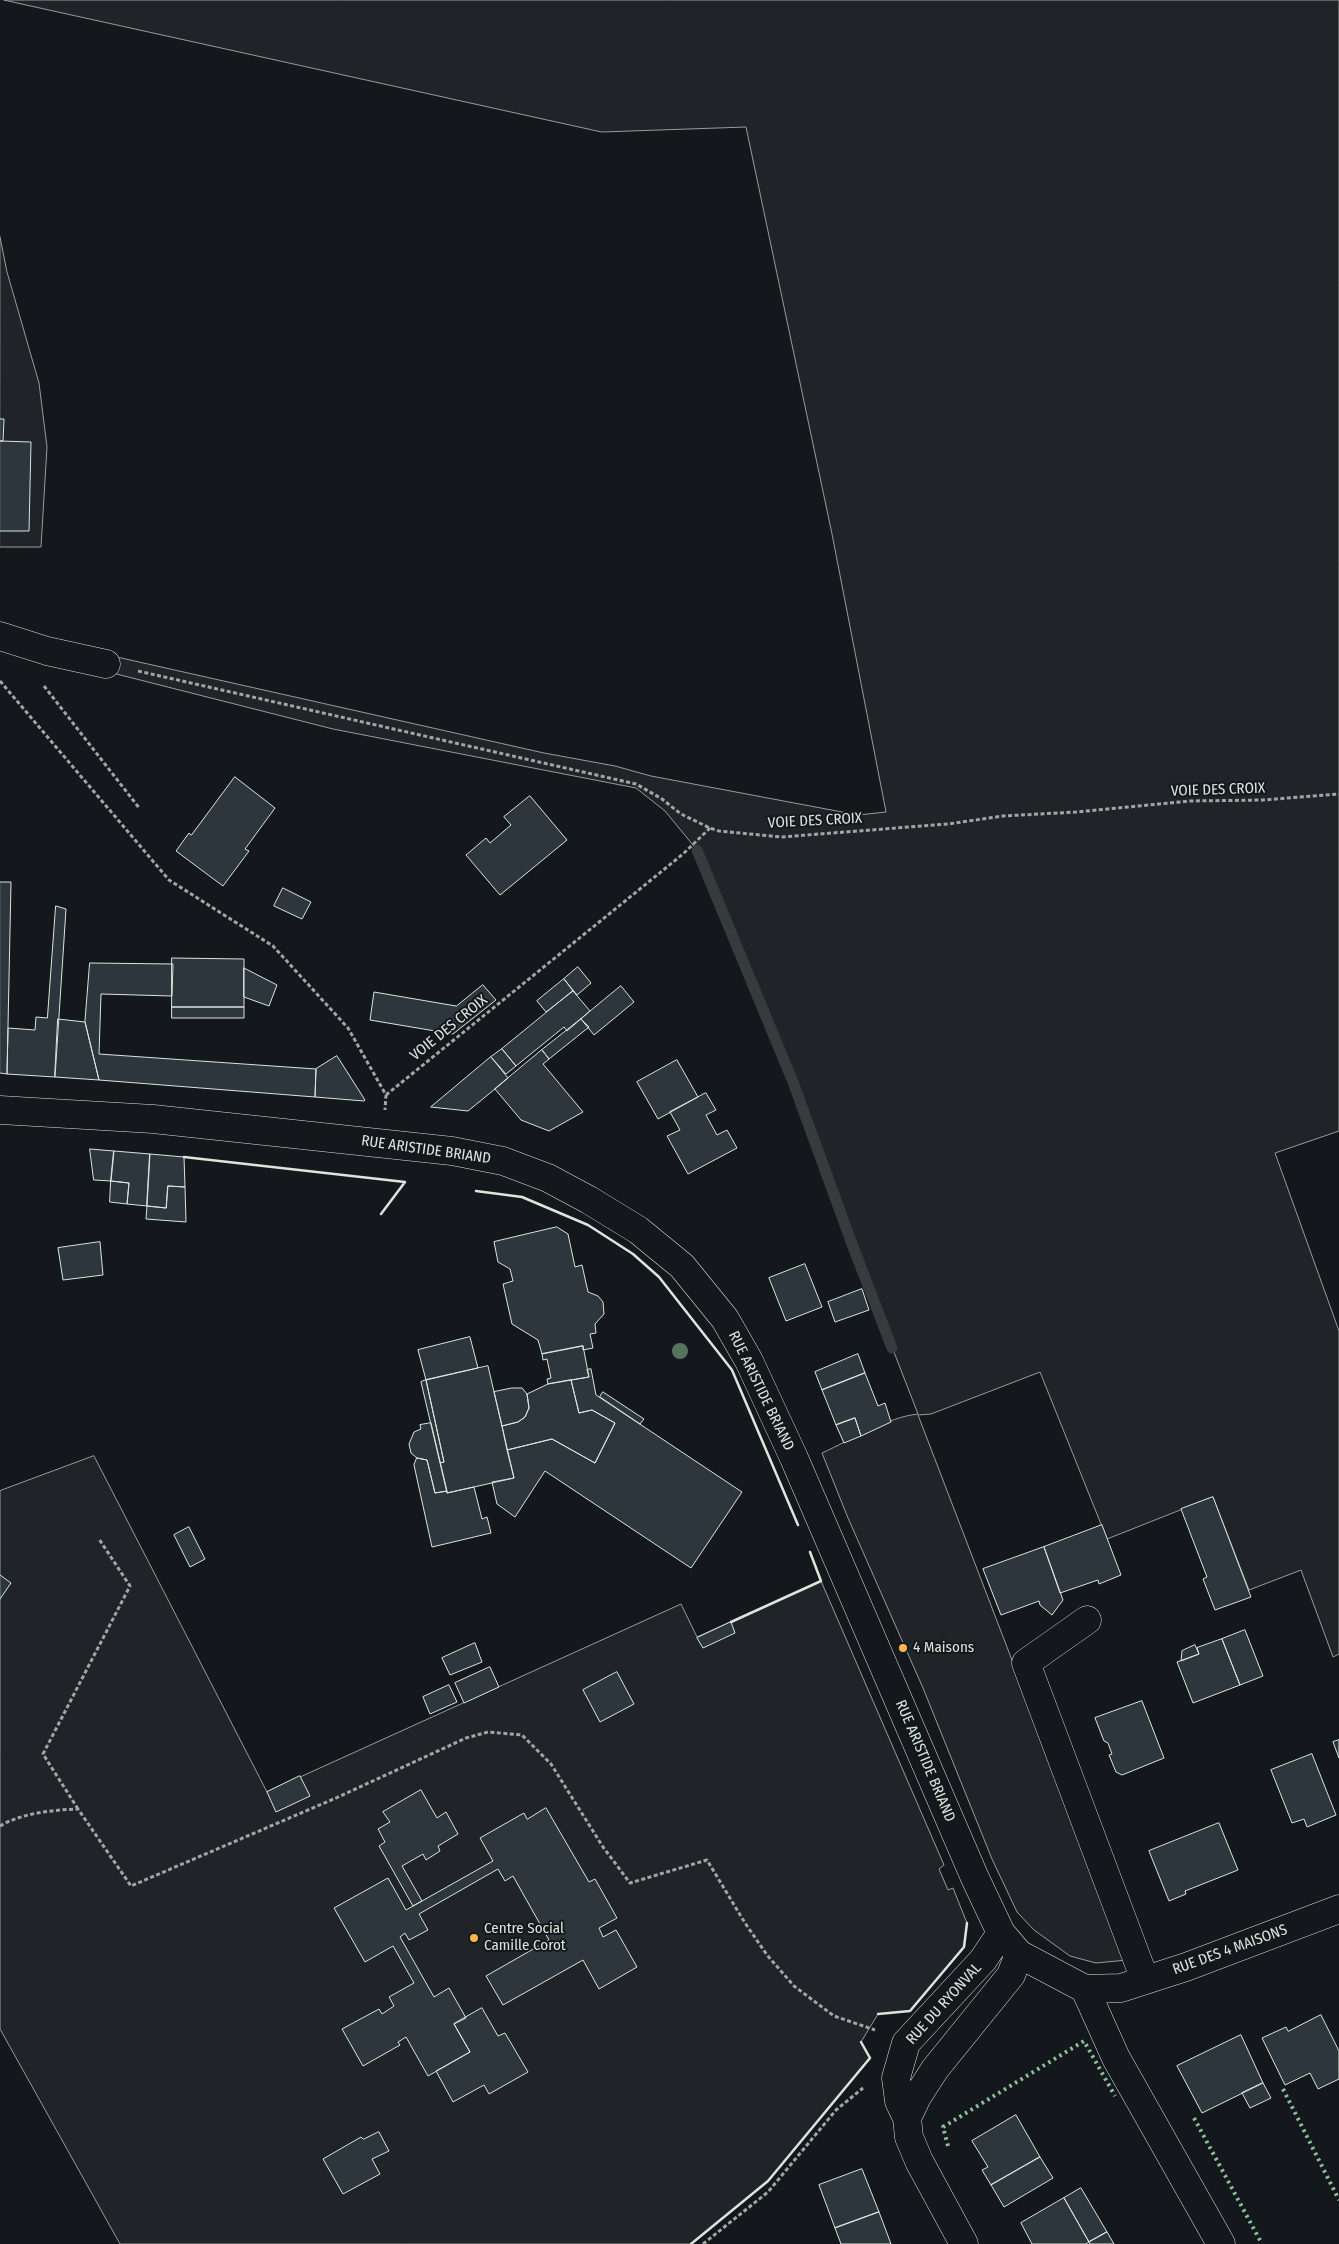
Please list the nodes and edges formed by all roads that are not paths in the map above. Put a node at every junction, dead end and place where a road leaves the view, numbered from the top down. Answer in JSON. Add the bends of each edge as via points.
{"nodes":[{"id":1,"x":0,"y":636,"type":"edge"},
{"id":2,"x":106,"y":664,"type":"road end"},
{"id":3,"x":0,"y":1110,"type":"edge"},
{"id":4,"x":1087,"y":1620,"type":"dead end"},
{"id":5,"x":1339,"y":1909,"type":"edge"},
{"id":6,"x":1001,"y":1933,"type":"junction"},
{"id":7,"x":1018,"y":1954,"type":"junction"},
{"id":8,"x":1133,"y":1984,"type":"junction"},
{"id":9,"x":1085,"y":1990,"type":"junction"},
{"id":10,"x":907,"y":2118,"type":"junction"},
{"id":11,"x":964,"y":2244,"type":"edge"},
{"id":12,"x":1221,"y":2244,"type":"edge"}],
"edges":[{"from":1,"to":2,"type":"street"},
{"from":3,"to":6,"type":"street","name":"RUE ARISTIDE BRIAND","via":[[153,1119],[384,1142],[503,1161],[548,1178],[589,1200],[638,1230],[682,1266],[725,1319],[749,1361]]},
{"from":4,"to":8,"type":"street","via":[[1026,1663]]},
{"from":5,"to":8,"type":"street","name":"RUE DES 4 MAISONS"},
{"from":6,"to":7,"type":"street","name":"RUE ARISTIDE BRIAND"},
{"from":6,"to":10,"type":"street","name":"RUE DU RYONVAL","via":[[983,1960],[906,2043],[896,2078],[899,2101]]},
{"from":7,"to":9,"type":"street"},
{"from":7,"to":10,"type":"street","via":[[1011,1975],[935,2069]]},
{"from":8,"to":9,"type":"street","name":"RUE DES 4 MAISONS"},
{"from":9,"to":12,"type":"street","via":[[1116,2058]]},
{"from":10,"to":11,"type":"street","name":"RUE DU RYONVAL","via":[[909,2137],[919,2161]]}]}
